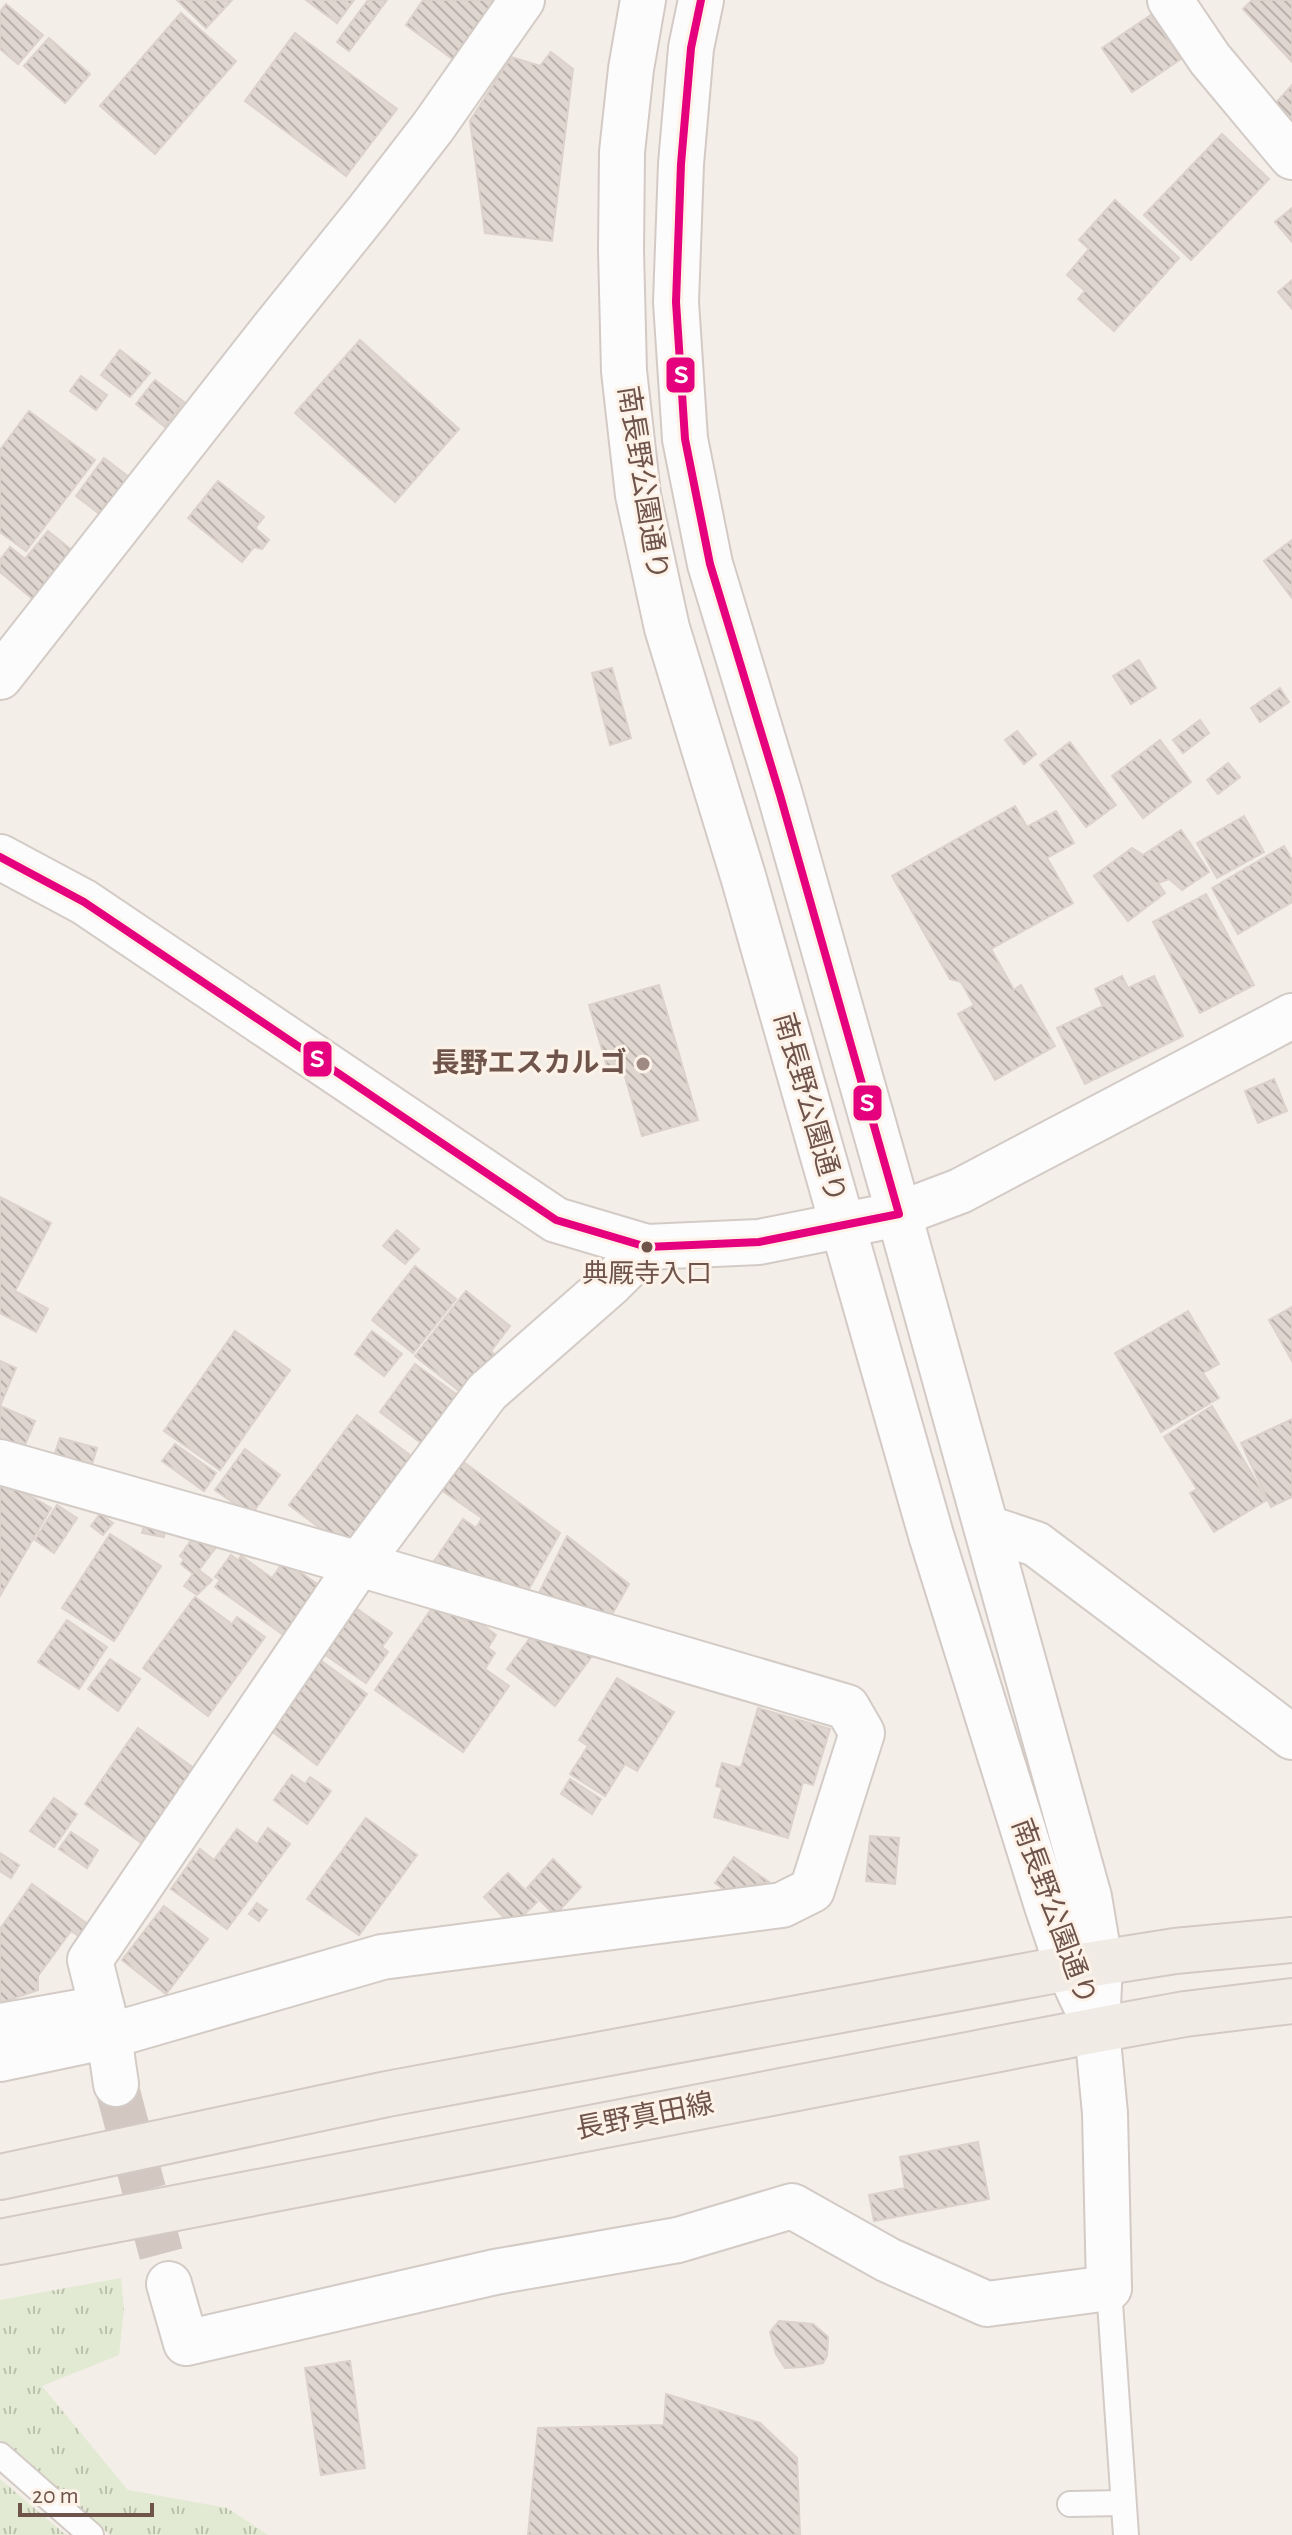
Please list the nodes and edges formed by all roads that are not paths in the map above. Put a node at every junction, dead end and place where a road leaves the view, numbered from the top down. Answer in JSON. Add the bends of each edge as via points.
{"nodes":[{"id":1,"x":522,"y":0,"type":"edge"},
{"id":2,"x":643,"y":0,"type":"edge"},
{"id":3,"x":701,"y":0,"type":"edge"},
{"id":4,"x":1170,"y":0,"type":"edge"},
{"id":5,"x":1292,"y":157,"type":"edge"},
{"id":6,"x":0,"y":677,"type":"edge"},
{"id":7,"x":0,"y":857,"type":"edge"},
{"id":8,"x":1292,"y":1016,"type":"edge"},
{"id":9,"x":899,"y":1214,"type":"junction"},
{"id":10,"x":843,"y":1227,"type":"junction"},
{"id":11,"x":647,"y":1247,"type":"junction"},
{"id":12,"x":0,"y":1462,"type":"edge"},
{"id":13,"x":988,"y":1528,"type":"junction"},
{"id":14,"x":359,"y":1564,"type":"junction"},
{"id":15,"x":1292,"y":1737,"type":"edge"},
{"id":16,"x":1292,"y":1940,"type":"edge"},
{"id":17,"x":1084,"y":1965,"type":"junction"},
{"id":18,"x":1292,"y":2001,"type":"edge"},
{"id":19,"x":105,"y":2022,"type":"junction"},
{"id":20,"x":0,"y":2026,"type":"edge"},
{"id":21,"x":1097,"y":2030,"type":"junction"},
{"id":22,"x":0,"y":2059,"type":"edge"},
{"id":23,"x":116,"y":2084,"type":"tunnel mouth"},
{"id":24,"x":0,"y":2177,"type":"edge"},
{"id":25,"x":0,"y":2242,"type":"edge"},
{"id":26,"x":169,"y":2284,"type":"tunnel mouth"},
{"id":27,"x":1109,"y":2288,"type":"junction"},
{"id":28,"x":0,"y":2455,"type":"edge"},
{"id":29,"x":1123,"y":2503,"type":"junction"},
{"id":30,"x":1070,"y":2504,"type":"dead end"},
{"id":31,"x":91,"y":2535,"type":"edge"},
{"id":32,"x":1126,"y":2535,"type":"edge"}],
"edges":[{"from":1,"to":6,"type":"street","via":[[378,199]]},
{"from":2,"to":10,"type":"street","name":"南長野公園通り","via":[[622,152],[621,250],[624,371],[638,495],[667,628]]},
{"from":3,"to":9,"type":"street","name":"南長野公園通り","via":[[691,48],[678,240],[676,302],[685,439],[710,564]]},
{"from":4,"to":5,"type":"street","via":[[1210,59]]},
{"from":7,"to":11,"type":"street","via":[[84,902],[556,1220]]},
{"from":8,"to":9,"type":"street","via":[[960,1191]]},
{"from":9,"to":10,"type":"street"},
{"from":9,"to":13,"type":"street","name":"南長野公園通り"},
{"from":10,"to":11,"type":"street","via":[[759,1242]]},
{"from":10,"to":17,"type":"street","name":"南長野公園通り","via":[[1007,1781]]},
{"from":11,"to":14,"type":"street","via":[[487,1392]]},
{"from":12,"to":14,"type":"street"},
{"from":13,"to":15,"type":"street","via":[[1036,1544]]},
{"from":13,"to":17,"type":"street","name":"南長野公園通り","via":[[1089,1897]]},
{"from":14,"to":19,"type":"street","via":[[90,1960]]},
{"from":14,"to":19,"type":"street","via":[[847,1707],[862,1733],[812,1890],[782,1905],[382,1957]]},
{"from":16,"to":17,"type":"main road"},
{"from":17,"to":21,"type":"street","name":"南長野公園通り"},
{"from":17,"to":24,"type":"main road","via":[[387,2094]]},
{"from":18,"to":21,"type":"main road","name":"長野真田線"},
{"from":19,"to":20,"type":"street"},
{"from":19,"to":22,"type":"street"},
{"from":19,"to":23,"type":"street"},
{"from":21,"to":25,"type":"main road","name":"長野真田線"},
{"from":21,"to":27,"type":"street","name":"南長野公園通り","via":[[1105,2113]]},
{"from":26,"to":27,"type":"street","via":[[186,2343],[495,2272],[678,2240],[792,2206],[888,2260],[987,2304]]},
{"from":27,"to":29,"type":"lane"},
{"from":28,"to":31,"type":"lane"},
{"from":29,"to":30,"type":"lane"},
{"from":29,"to":32,"type":"lane"}]}
